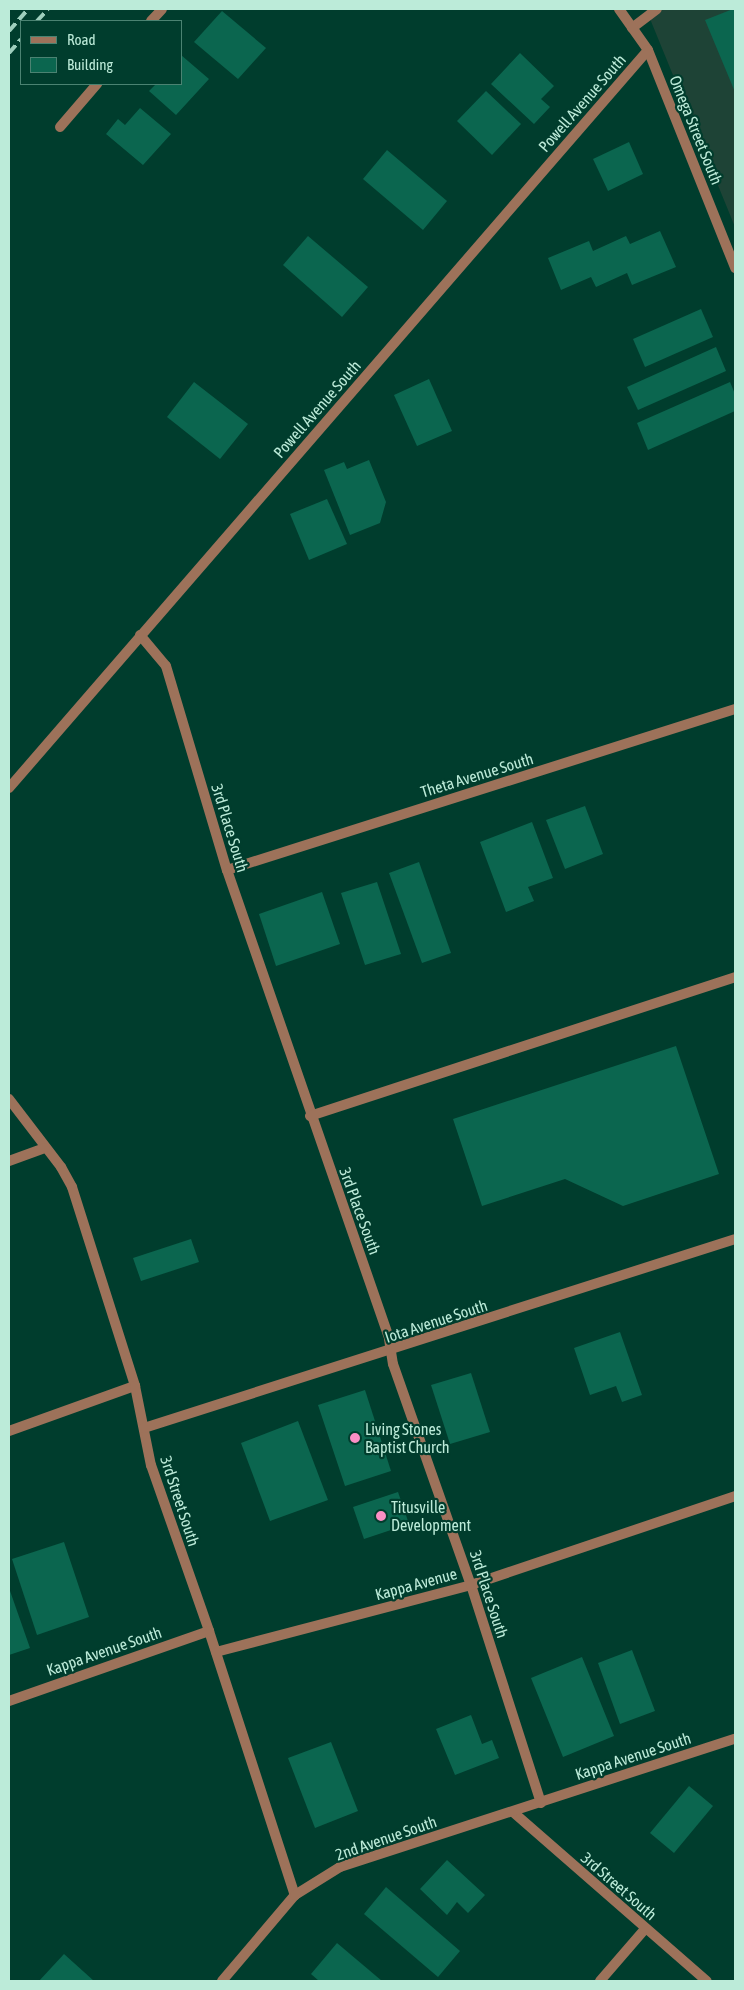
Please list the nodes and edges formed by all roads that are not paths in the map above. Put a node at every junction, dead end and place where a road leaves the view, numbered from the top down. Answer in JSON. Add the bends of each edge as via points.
{"nodes":[{"id":1,"x":162,"y":9,"type":"edge"},
{"id":2,"x":619,"y":9,"type":"edge"},
{"id":3,"x":657,"y":9,"type":"edge"},
{"id":4,"x":152,"y":20,"type":"edge"},
{"id":5,"x":632,"y":28,"type":"junction"},
{"id":6,"x":648,"y":50,"type":"junction"},
{"id":7,"x":97,"y":85,"type":"edge"},
{"id":8,"x":60,"y":127,"type":"dead end"},
{"id":9,"x":735,"y":268,"type":"edge"},
{"id":10,"x":140,"y":635,"type":"junction"},
{"id":11,"x":735,"y":709,"type":"edge"},
{"id":12,"x":9,"y":788,"type":"edge"},
{"id":13,"x":227,"y":870,"type":"junction"},
{"id":14,"x":735,"y":977,"type":"edge"},
{"id":15,"x":9,"y":1099,"type":"edge"},
{"id":16,"x":310,"y":1116,"type":"junction"},
{"id":17,"x":45,"y":1148,"type":"junction"},
{"id":18,"x":9,"y":1161,"type":"edge"},
{"id":19,"x":735,"y":1238,"type":"edge"},
{"id":20,"x":390,"y":1351,"type":"junction"},
{"id":21,"x":135,"y":1386,"type":"junction"},
{"id":22,"x":144,"y":1428,"type":"junction"},
{"id":23,"x":9,"y":1431,"type":"edge"},
{"id":24,"x":735,"y":1496,"type":"edge"},
{"id":25,"x":471,"y":1585,"type":"junction"},
{"id":26,"x":209,"y":1630,"type":"junction"},
{"id":27,"x":216,"y":1652,"type":"junction"},
{"id":28,"x":9,"y":1701,"type":"edge"},
{"id":29,"x":735,"y":1739,"type":"edge"},
{"id":30,"x":541,"y":1802,"type":"junction"},
{"id":31,"x":513,"y":1812,"type":"junction"},
{"id":32,"x":295,"y":1896,"type":"junction"},
{"id":33,"x":645,"y":1929,"type":"junction"},
{"id":34,"x":222,"y":1981,"type":"edge"},
{"id":35,"x":600,"y":1981,"type":"edge"},
{"id":36,"x":707,"y":1981,"type":"edge"}],
"edges":[{"from":1,"to":4,"type":"street"},
{"from":2,"to":5,"type":"street","name":"Omega Street South"},
{"from":3,"to":5,"type":"street"},
{"from":5,"to":6,"type":"street","name":"Omega Street South"},
{"from":6,"to":9,"type":"street","name":"Omega Street South"},
{"from":6,"to":10,"type":"street","name":"Powell Avenue South"},
{"from":7,"to":8,"type":"street"},
{"from":10,"to":12,"type":"street","name":"Powell Avenue South"},
{"from":10,"to":13,"type":"street","name":"3rd Place South","via":[[166,666]]},
{"from":11,"to":13,"type":"street","name":"Theta Avenue South"},
{"from":13,"to":16,"type":"street","name":"3rd Place South"},
{"from":14,"to":16,"type":"street"},
{"from":15,"to":17,"type":"street","name":"3rd Street South"},
{"from":16,"to":20,"type":"street","name":"3rd Place South","via":[[389,1339]]},
{"from":17,"to":18,"type":"street"},
{"from":17,"to":21,"type":"street","name":"3rd Street South","via":[[61,1166],[72,1187]]},
{"from":19,"to":20,"type":"street","name":"Iota Avenue South"},
{"from":20,"to":22,"type":"street","name":"Iota Avenue South"},
{"from":20,"to":25,"type":"street","name":"3rd Place South"},
{"from":21,"to":22,"type":"street","name":"3rd Street South"},
{"from":21,"to":23,"type":"street"},
{"from":22,"to":26,"type":"street","name":"3rd Street South","via":[[150,1465]]},
{"from":24,"to":25,"type":"street","name":"Kappa Avenue"},
{"from":25,"to":27,"type":"street","name":"Kappa Avenue"},
{"from":25,"to":30,"type":"street","name":"3rd Place South"},
{"from":26,"to":27,"type":"street","name":"3rd Street South"},
{"from":26,"to":28,"type":"street","name":"Kappa Avenue South"},
{"from":27,"to":32,"type":"street","name":"3rd Street South"},
{"from":29,"to":30,"type":"street","name":"Kappa Avenue South"},
{"from":30,"to":31,"type":"street","name":"2nd Avenue South"},
{"from":31,"to":32,"type":"street","name":"2nd Avenue South","via":[[340,1867]]},
{"from":31,"to":33,"type":"street","name":"3rd Street South"},
{"from":32,"to":34,"type":"street","name":"2nd Avenue South"},
{"from":33,"to":35,"type":"street"},
{"from":33,"to":36,"type":"street","name":"3rd Street South"}]}
